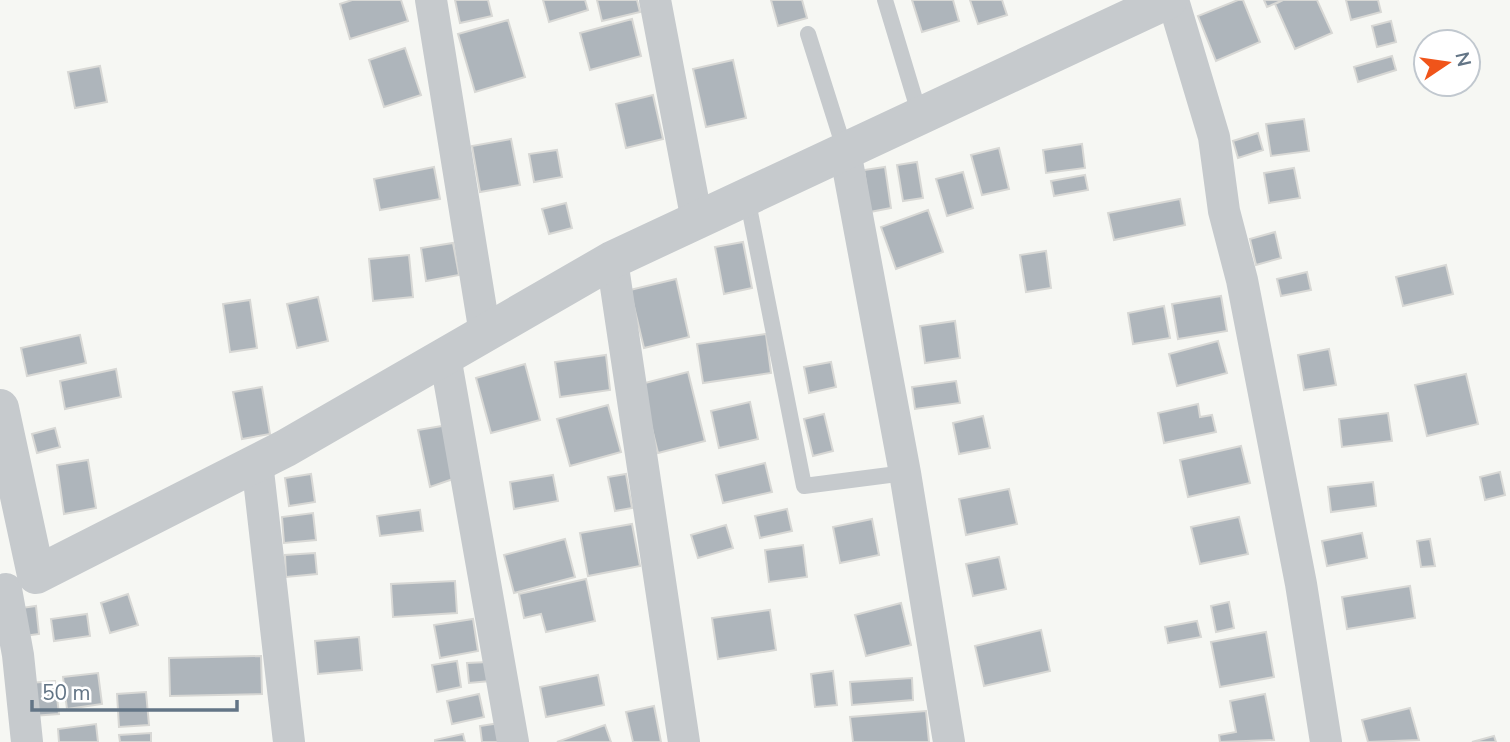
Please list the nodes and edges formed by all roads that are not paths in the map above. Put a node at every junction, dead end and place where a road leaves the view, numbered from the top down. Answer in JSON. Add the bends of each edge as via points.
{"nodes":[{"id":1,"x":431,"y":0,"type":"edge"},
{"id":2,"x":655,"y":0,"type":"edge"},
{"id":3,"x":885,"y":0,"type":"edge"},
{"id":4,"x":1168,"y":0,"type":"edge"},
{"id":5,"x":1173,"y":0,"type":"edge"},
{"id":6,"x":808,"y":34,"type":"dead end"},
{"id":7,"x":920,"y":116,"type":"junction"},
{"id":8,"x":845,"y":151,"type":"junction"},
{"id":9,"x":747,"y":197,"type":"junction"},
{"id":10,"x":697,"y":221,"type":"junction"},
{"id":11,"x":612,"y":260,"type":"junction"},
{"id":12,"x":485,"y":334,"type":"junction"},
{"id":13,"x":445,"y":356,"type":"junction"},
{"id":14,"x":0,"y":408,"type":"edge"},
{"id":15,"x":257,"y":462,"type":"junction"},
{"id":16,"x":905,"y":473,"type":"junction"},
{"id":17,"x":14,"y":584,"type":"edge"},
{"id":18,"x":27,"y":742,"type":"edge"},
{"id":19,"x":289,"y":742,"type":"edge"},
{"id":20,"x":513,"y":742,"type":"edge"},
{"id":21,"x":684,"y":742,"type":"edge"},
{"id":22,"x":949,"y":742,"type":"edge"},
{"id":23,"x":1326,"y":742,"type":"edge"}],
"edges":[{"from":1,"to":12,"type":"street"},
{"from":2,"to":10,"type":"street"},
{"from":3,"to":7,"type":"lane"},
{"from":4,"to":7,"type":"street"},
{"from":5,"to":23,"type":"street","via":[[1214,136],[1224,211],[1242,280],[1301,584]]},
{"from":6,"to":8,"type":"lane"},
{"from":7,"to":8,"type":"street"},
{"from":8,"to":9,"type":"street"},
{"from":8,"to":16,"type":"street"},
{"from":9,"to":10,"type":"street"},
{"from":9,"to":16,"type":"lane","via":[[804,486]]},
{"from":10,"to":11,"type":"street"},
{"from":11,"to":12,"type":"street"},
{"from":11,"to":21,"type":"street"},
{"from":12,"to":13,"type":"street"},
{"from":13,"to":15,"type":"street"},
{"from":13,"to":20,"type":"street"},
{"from":14,"to":17,"type":"street"},
{"from":15,"to":17,"type":"street"},
{"from":15,"to":19,"type":"street"},
{"from":16,"to":22,"type":"street"},
{"from":17,"to":18,"type":"street"}]}
